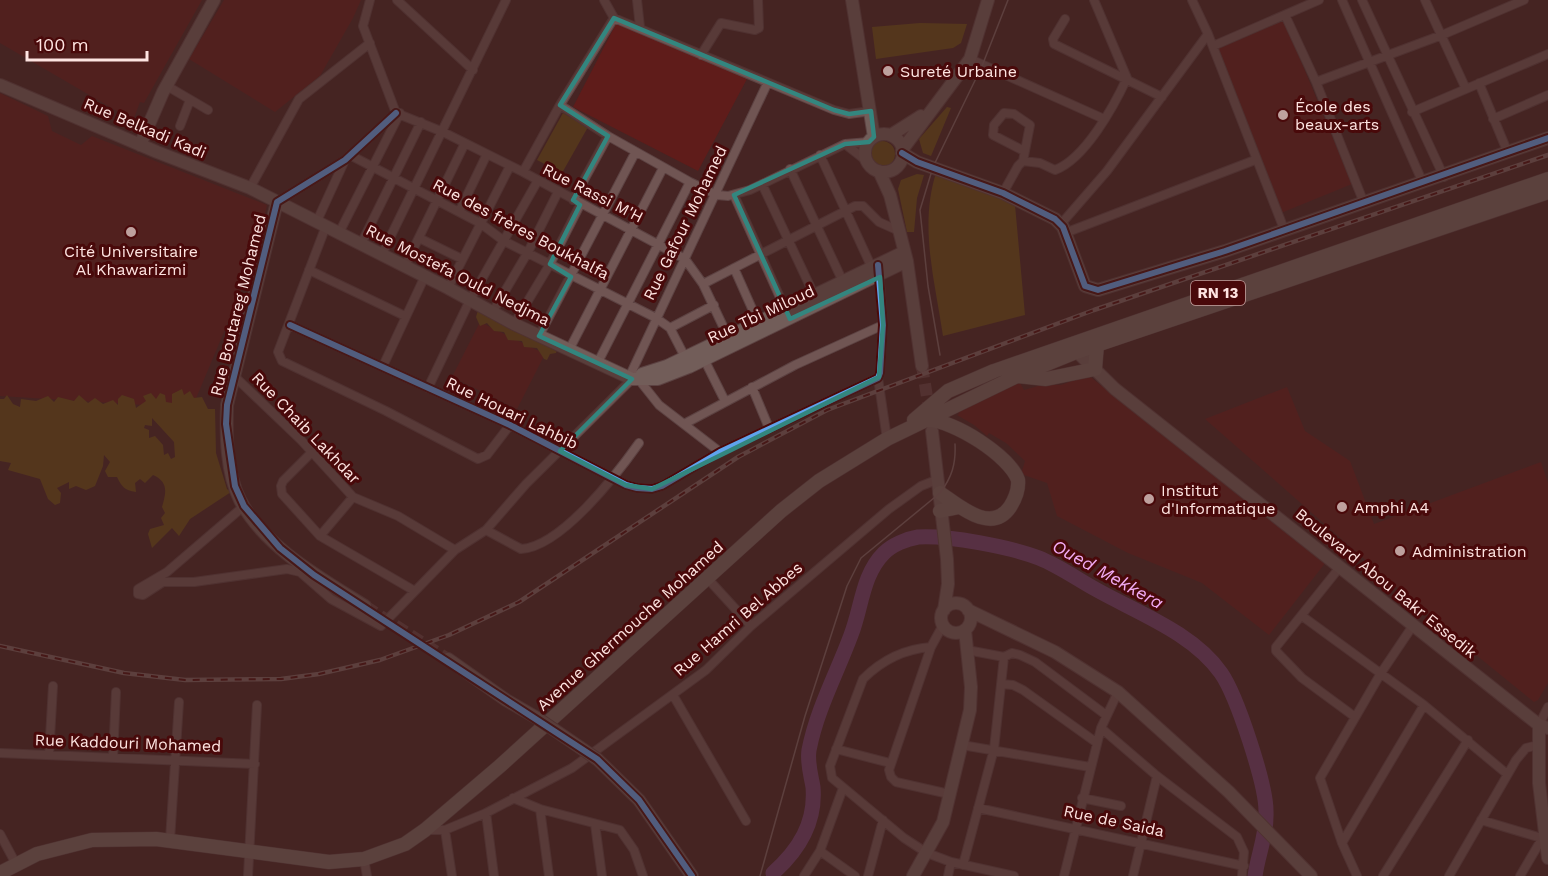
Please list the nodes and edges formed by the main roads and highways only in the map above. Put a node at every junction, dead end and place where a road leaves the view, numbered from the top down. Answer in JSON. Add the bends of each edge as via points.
{"nodes":[{"id":1,"x":214,"y":0,"type":"edge"},
{"id":2,"x":852,"y":0,"type":"edge"},
{"id":3,"x":988,"y":0,"type":"edge"},
{"id":4,"x":994,"y":0,"type":"edge"},
{"id":5,"x":974,"y":45,"type":"junction"},
{"id":6,"x":0,"y":85,"type":"edge"},
{"id":7,"x":932,"y":108,"type":"junction"},
{"id":8,"x":872,"y":114,"type":"junction"},
{"id":9,"x":890,"y":135,"type":"junction"},
{"id":10,"x":1548,"y":138,"type":"edge"},
{"id":11,"x":872,"y":140,"type":"junction"},
{"id":12,"x":140,"y":145,"type":"junction"},
{"id":13,"x":902,"y":151,"type":"junction"},
{"id":14,"x":926,"y":165,"type":"junction"},
{"id":15,"x":896,"y":167,"type":"junction"},
{"id":16,"x":879,"y":171,"type":"junction"},
{"id":17,"x":1548,"y":179,"type":"edge"},
{"id":18,"x":1548,"y":192,"type":"edge"},
{"id":19,"x":277,"y":201,"type":"junction"},
{"id":20,"x":892,"y":202,"type":"junction"},
{"id":21,"x":905,"y":257,"type":"junction"},
{"id":22,"x":788,"y":314,"type":"junction"},
{"id":23,"x":730,"y":341,"type":"junction"},
{"id":24,"x":1097,"y":345,"type":"junction"},
{"id":25,"x":1072,"y":348,"type":"junction"},
{"id":26,"x":687,"y":362,"type":"junction"},
{"id":27,"x":1020,"y":362,"type":"junction"},
{"id":28,"x":922,"y":366,"type":"tunnel mouth"},
{"id":29,"x":1095,"y":369,"type":"junction"},
{"id":30,"x":1017,"y":376,"type":"junction"},
{"id":31,"x":632,"y":378,"type":"joint"},
{"id":32,"x":945,"y":412,"type":"junction"},
{"id":33,"x":928,"y":425,"type":"junction"},
{"id":34,"x":954,"y":426,"type":"junction"},
{"id":35,"x":902,"y":431,"type":"junction"},
{"id":36,"x":940,"y":486,"type":"junction"},
{"id":37,"x":959,"y":507,"type":"junction"},
{"id":38,"x":940,"y":511,"type":"junction"},
{"id":39,"x":948,"y":576,"type":"junction"},
{"id":40,"x":365,"y":606,"type":"tunnel mouth"},
{"id":41,"x":966,"y":608,"type":"junction"},
{"id":42,"x":944,"y":609,"type":"junction"},
{"id":43,"x":945,"y":627,"type":"junction"},
{"id":44,"x":1000,"y":628,"type":"junction"},
{"id":45,"x":966,"y":629,"type":"junction"},
{"id":46,"x":448,"y":659,"type":"tunnel mouth"},
{"id":47,"x":968,"y":666,"type":"junction"},
{"id":48,"x":1543,"y":727,"type":"edge"},
{"id":49,"x":1544,"y":784,"type":"edge"},
{"id":50,"x":1546,"y":839,"type":"edge"},
{"id":51,"x":1548,"y":858,"type":"edge"},
{"id":52,"x":0,"y":873,"type":"edge"},
{"id":53,"x":692,"y":876,"type":"edge"},
{"id":54,"x":913,"y":876,"type":"edge"},
{"id":55,"x":1311,"y":876,"type":"edge"}],
"edges":[{"from":1,"to":12,"type":"main road"},
{"from":2,"to":8,"type":"main road"},
{"from":3,"to":5,"type":"main road"},
{"from":4,"to":5,"type":"main road"},
{"from":5,"to":7,"type":"main road","via":[[970,59]]},
{"from":6,"to":12,"type":"main road","name":"Rue Belkadi Kadi"},
{"from":7,"to":9,"type":"main road"},
{"from":7,"to":13,"type":"main road"},
{"from":8,"to":9,"type":"main road"},
{"from":8,"to":11,"type":"main road"},
{"from":9,"to":11,"type":"main road"},
{"from":9,"to":13,"type":"main road"},
{"from":10,"to":14,"type":"main road","via":[[1444,177],[1098,290],[1085,286],[1063,229],[1003,193]]},
{"from":11,"to":16,"type":"main road","via":[[865,151],[868,162]]},
{"from":12,"to":19,"type":"main road","name":"Rue Belkadi Kadi"},
{"from":13,"to":14,"type":"main road"},
{"from":13,"to":15,"type":"main road"},
{"from":14,"to":15,"type":"main road"},
{"from":15,"to":16,"type":"main road"},
{"from":15,"to":20,"type":"main road"},
{"from":16,"to":20,"type":"main road"},
{"from":17,"to":25,"type":"main road","number":"RN 13"},
{"from":18,"to":24,"type":"main road","number":"RN 13"},
{"from":19,"to":31,"type":"main road","name":"Rue Mostefa Ould Nedjma","via":[[538,336]]},
{"from":19,"to":40,"type":"main road","name":"Rue Boutareg Mohamed","via":[[233,375],[226,424],[234,486],[244,506],[296,562]]},
{"from":20,"to":21,"type":"main road"},
{"from":21,"to":22,"type":"main road","name":"Rue Tbi Miloud"},
{"from":21,"to":28,"type":"main road"},
{"from":22,"to":23,"type":"main road","name":"Rue Tbi Miloud"},
{"from":22,"to":23,"type":"main road","via":[[758,322]]},
{"from":23,"to":26,"type":"main road"},
{"from":23,"to":26,"type":"main road","name":"Rue Tbi Miloud","via":[[704,359]]},
{"from":24,"to":25,"type":"main road","number":"RN 13"},
{"from":24,"to":29,"type":"main road"},
{"from":25,"to":27,"type":"main road","number":"RN 13"},
{"from":25,"to":29,"type":"main road","name":"Boulevard Abou Bakr Essedik"},
{"from":25,"to":30,"type":"main road","number":"RN 13"},
{"from":26,"to":31,"type":"main road","name":"Rue Tbi Miloud","via":[[658,379]]},
{"from":27,"to":32,"type":"main road","via":[[955,395],[946,404]]},
{"from":27,"to":35,"type":"main road","number":"RN 13","via":[[954,387]]},
{"from":29,"to":30,"type":"main road","via":[[1046,379]]},
{"from":29,"to":48,"type":"main road","name":"Boulevard Abou Bakr Essedik","via":[[1115,389]]},
{"from":30,"to":32,"type":"main road","number":"RN 13"},
{"from":32,"to":33,"type":"main road","number":"RN 13"},
{"from":32,"to":34,"type":"main road"},
{"from":33,"to":34,"type":"main road","via":[[942,421]]},
{"from":33,"to":35,"type":"main road","number":"RN 13"},
{"from":33,"to":36,"type":"main road"},
{"from":34,"to":37,"type":"main road","via":[[1008,462],[1019,486],[1014,501],[999,516],[982,518]]},
{"from":35,"to":52,"type":"main road","name":"Avenue Ghermouche Mohamed","via":[[807,490],[405,844],[364,859],[329,862],[250,859],[170,840],[92,840],[69,844]]},
{"from":36,"to":37,"type":"main road"},
{"from":36,"to":38,"type":"main road"},
{"from":37,"to":38,"type":"main road"},
{"from":38,"to":39,"type":"main road"},
{"from":39,"to":41,"type":"main road"},
{"from":39,"to":42,"type":"main road"},
{"from":41,"to":42,"type":"main road","via":[[956,604]]},
{"from":41,"to":44,"type":"main road"},
{"from":41,"to":45,"type":"main road","via":[[971,620]]},
{"from":42,"to":43,"type":"main road"},
{"from":43,"to":45,"type":"main road","via":[[956,633]]},
{"from":43,"to":47,"type":"main road"},
{"from":44,"to":45,"type":"main road"},
{"from":44,"to":55,"type":"main road","via":[[1055,652],[1118,692],[1255,818]]},
{"from":45,"to":47,"type":"main road"},
{"from":46,"to":53,"type":"main road","bridge":true,"via":[[597,759],[639,800]]},
{"from":47,"to":54,"type":"main road","via":[[971,696],[943,822]]},
{"from":48,"to":49,"type":"main road","via":[[1538,745]]},
{"from":49,"to":50,"type":"main road"},
{"from":50,"to":51,"type":"main road"}]}
